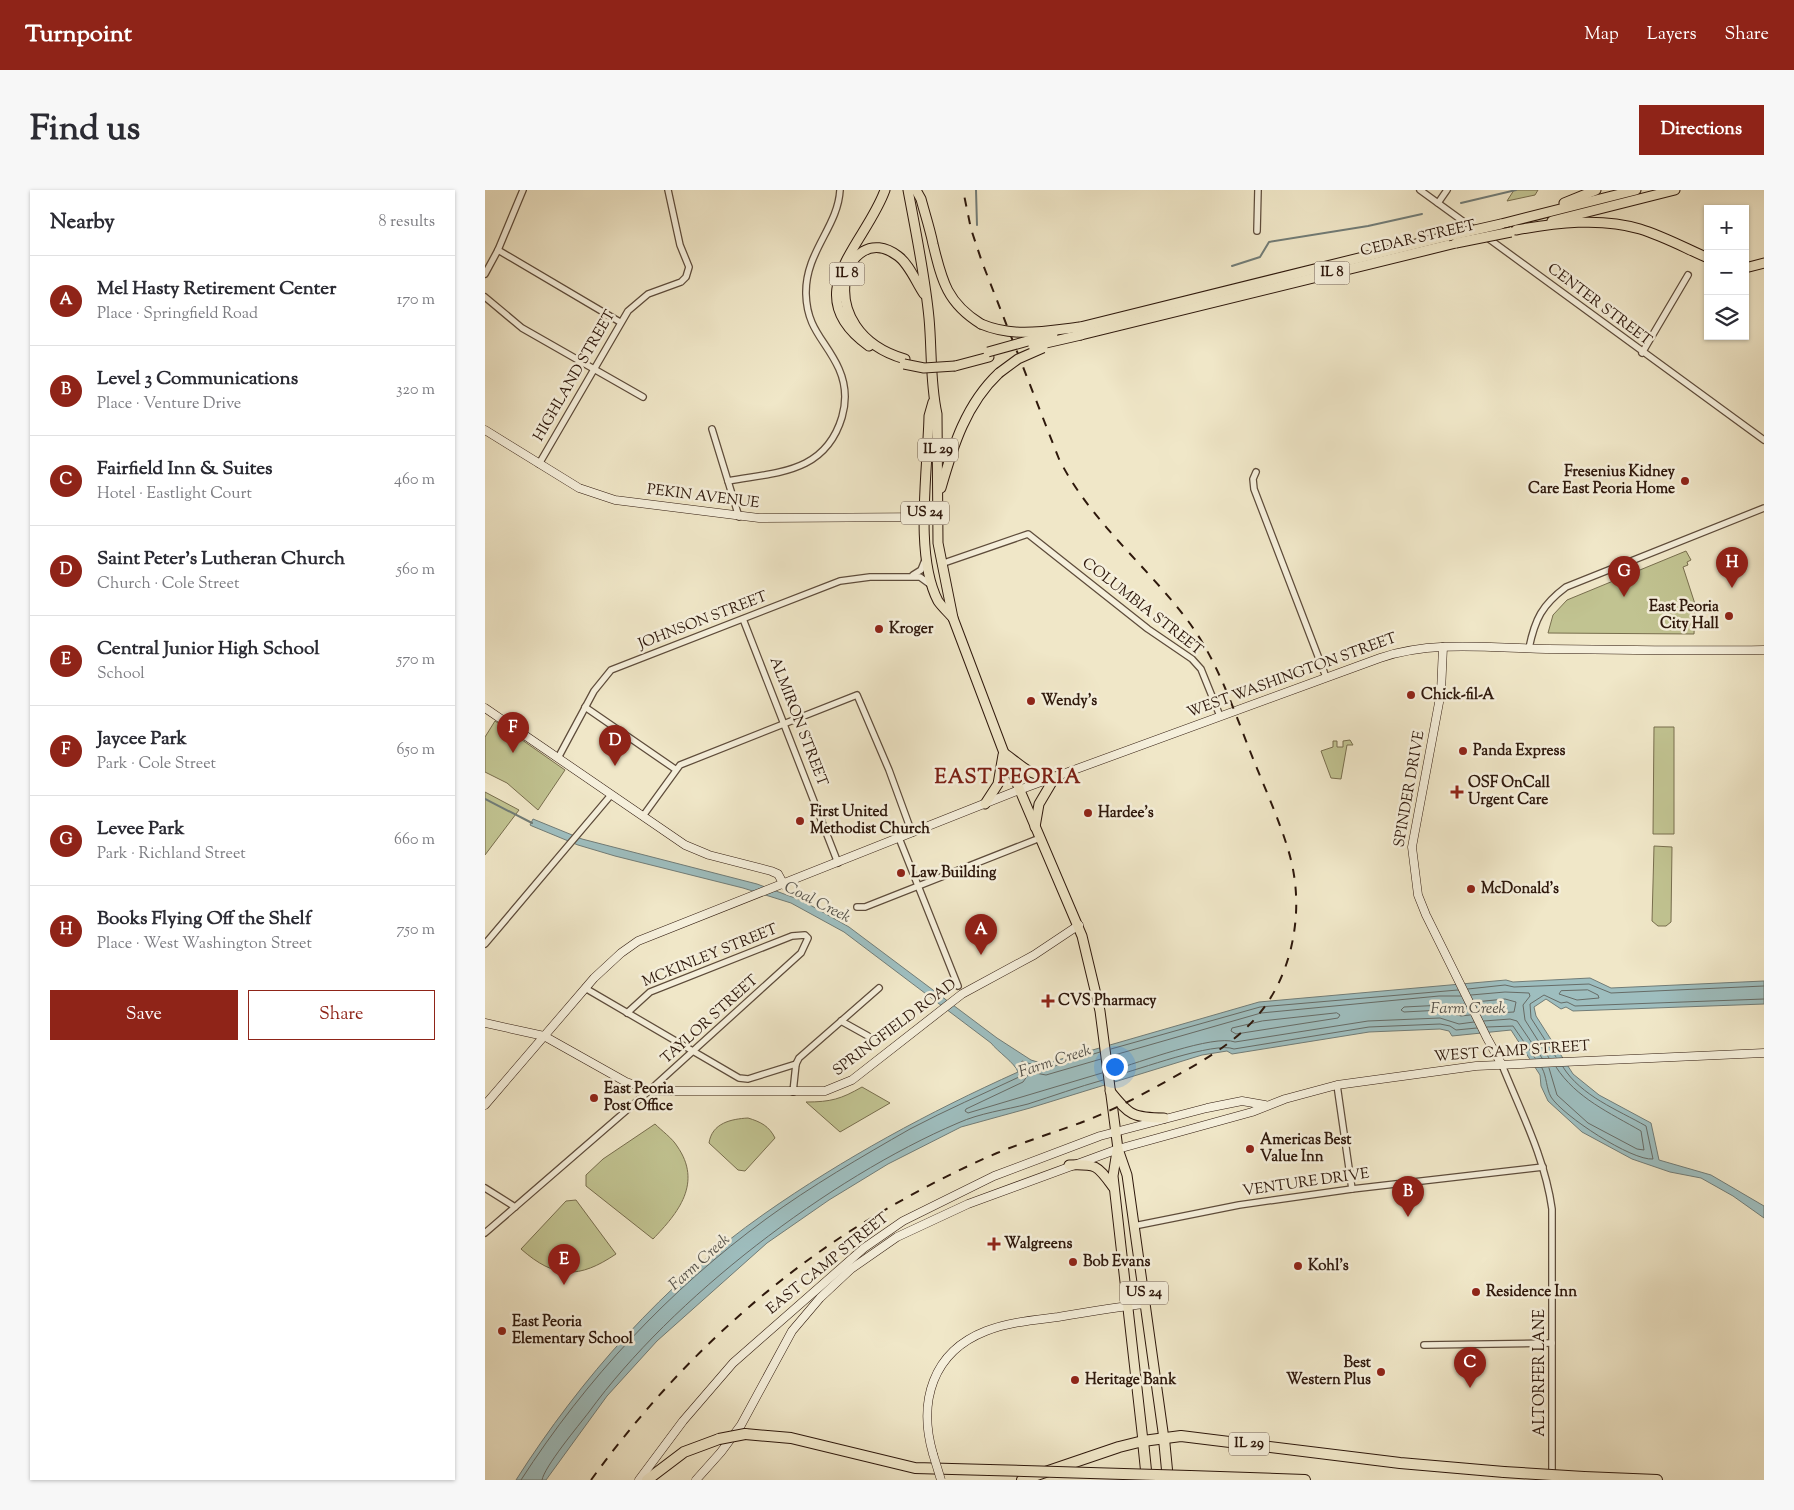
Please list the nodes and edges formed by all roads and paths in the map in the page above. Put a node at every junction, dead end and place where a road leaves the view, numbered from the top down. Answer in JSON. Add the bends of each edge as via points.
{"nodes":[{"id":1,"x":523,"y":190,"type":"edge"},
{"id":2,"x":668,"y":190,"type":"edge"},
{"id":3,"x":840,"y":190,"type":"edge"},
{"id":4,"x":885,"y":190,"type":"edge"},
{"id":5,"x":908,"y":190,"type":"edge"},
{"id":6,"x":916,"y":190,"type":"edge"},
{"id":7,"x":1258,"y":190,"type":"edge"},
{"id":8,"x":1421,"y":190,"type":"edge"},
{"id":9,"x":1447,"y":190,"type":"edge"},
{"id":10,"x":1596,"y":190,"type":"edge"},
{"id":11,"x":1636,"y":190,"type":"edge"},
{"id":12,"x":1675,"y":190,"type":"edge"},
{"id":13,"x":1439,"y":203,"type":"junction"},
{"id":14,"x":1532,"y":216,"type":"junction"},
{"id":15,"x":1257,"y":231,"type":"dead end"},
{"id":16,"x":1513,"y":231,"type":"junction"},
{"id":17,"x":499,"y":250,"type":"junction"},
{"id":18,"x":1704,"y":256,"type":"edge"},
{"id":19,"x":1764,"y":263,"type":"edge"},
{"id":20,"x":1749,"y":267,"type":"edge"},
{"id":21,"x":485,"y":274,"type":"edge"},
{"id":22,"x":1688,"y":275,"type":"dead end"},
{"id":23,"x":926,"y":296,"type":"junction"},
{"id":24,"x":485,"y":297,"type":"edge"},
{"id":25,"x":620,"y":322,"type":"junction"},
{"id":26,"x":1081,"y":331,"type":"junction"},
{"id":27,"x":1642,"y":353,"type":"junction"},
{"id":28,"x":905,"y":362,"type":"junction"},
{"id":29,"x":594,"y":369,"type":"junction"},
{"id":30,"x":643,"y":397,"type":"dead end"},
{"id":31,"x":934,"y":400,"type":"junction"},
{"id":32,"x":712,"y":429,"type":"dead end"},
{"id":33,"x":485,"y":430,"type":"edge"},
{"id":34,"x":1764,"y":440,"type":"edge"},
{"id":35,"x":539,"y":464,"type":"junction"},
{"id":36,"x":1256,"y":472,"type":"dead end"},
{"id":37,"x":728,"y":481,"type":"junction"},
{"id":38,"x":938,"y":500,"type":"junction"},
{"id":39,"x":1764,"y":508,"type":"edge"},
{"id":40,"x":925,"y":516,"type":"junction"},
{"id":41,"x":937,"y":516,"type":"junction"},
{"id":42,"x":739,"y":517,"type":"junction"},
{"id":43,"x":925,"y":551,"type":"junction"},
{"id":44,"x":941,"y":564,"type":"junction"},
{"id":45,"x":904,"y":577,"type":"junction"},
{"id":46,"x":935,"y":591,"type":"junction"},
{"id":47,"x":953,"y":618,"type":"junction"},
{"id":48,"x":743,"y":619,"type":"junction"},
{"id":49,"x":1443,"y":647,"type":"junction"},
{"id":50,"x":1529,"y":648,"type":"junction"},
{"id":51,"x":1764,"y":650,"type":"edge"},
{"id":52,"x":1326,"y":677,"type":"junction"},
{"id":53,"x":585,"y":707,"type":"junction"},
{"id":54,"x":485,"y":708,"type":"edge"},
{"id":55,"x":1220,"y":716,"type":"junction"},
{"id":56,"x":785,"y":724,"type":"junction"},
{"id":57,"x":1003,"y":753,"type":"junction"},
{"id":58,"x":558,"y":758,"type":"junction"},
{"id":59,"x":675,"y":769,"type":"junction"},
{"id":60,"x":1055,"y":777,"type":"junction"},
{"id":61,"x":1019,"y":790,"type":"junction"},
{"id":62,"x":611,"y":795,"type":"junction"},
{"id":63,"x":985,"y":804,"type":"junction"},
{"id":64,"x":643,"y":816,"type":"junction"},
{"id":65,"x":1035,"y":827,"type":"junction"},
{"id":66,"x":912,"y":833,"type":"junction"},
{"id":67,"x":899,"y":838,"type":"junction"},
{"id":68,"x":1040,"y":838,"type":"junction"},
{"id":69,"x":838,"y":864,"type":"junction"},
{"id":70,"x":783,"y":885,"type":"junction"},
{"id":71,"x":918,"y":886,"type":"junction"},
{"id":72,"x":857,"y":907,"type":"dead end"},
{"id":73,"x":1079,"y":924,"type":"junction"},
{"id":74,"x":809,"y":938,"type":"joint"},
{"id":75,"x":485,"y":944,"type":"edge"},
{"id":76,"x":958,"y":986,"type":"dead end"},
{"id":77,"x":585,"y":988,"type":"junction"},
{"id":78,"x":879,"y":988,"type":"dead end"},
{"id":79,"x":627,"y":1013,"type":"junction"},
{"id":80,"x":841,"y":1021,"type":"junction"},
{"id":81,"x":485,"y":1023,"type":"edge"},
{"id":82,"x":544,"y":1036,"type":"junction"},
{"id":83,"x":868,"y":1036,"type":"dead end"},
{"id":84,"x":693,"y":1052,"type":"junction"},
{"id":85,"x":1764,"y":1053,"type":"edge"},
{"id":86,"x":796,"y":1064,"type":"junction"},
{"id":87,"x":1502,"y":1065,"type":"junction"},
{"id":88,"x":1337,"y":1085,"type":"junction"},
{"id":89,"x":650,"y":1090,"type":"junction"},
{"id":90,"x":1110,"y":1091,"type":"junction"},
{"id":91,"x":793,"y":1092,"type":"junction"},
{"id":92,"x":485,"y":1105,"type":"edge"},
{"id":93,"x":1265,"y":1105,"type":"junction"},
{"id":94,"x":1164,"y":1118,"type":"junction"},
{"id":95,"x":1115,"y":1132,"type":"junction"},
{"id":96,"x":1117,"y":1149,"type":"junction"},
{"id":97,"x":1069,"y":1165,"type":"junction"},
{"id":98,"x":1543,"y":1167,"type":"junction"},
{"id":99,"x":485,"y":1188,"type":"edge"},
{"id":100,"x":1115,"y":1189,"type":"junction"},
{"id":101,"x":1351,"y":1189,"type":"junction"},
{"id":102,"x":515,"y":1207,"type":"junction"},
{"id":103,"x":1134,"y":1226,"type":"junction"},
{"id":104,"x":485,"y":1233,"type":"edge"},
{"id":105,"x":1145,"y":1304,"type":"junction"},
{"id":106,"x":1129,"y":1305,"type":"junction"},
{"id":107,"x":1553,"y":1343,"type":"junction"},
{"id":108,"x":1424,"y":1345,"type":"dead end"},
{"id":109,"x":1164,"y":1438,"type":"junction"},
{"id":110,"x":1143,"y":1441,"type":"junction"},
{"id":111,"x":639,"y":1480,"type":"edge"},
{"id":112,"x":647,"y":1480,"type":"edge"},
{"id":113,"x":696,"y":1480,"type":"edge"},
{"id":114,"x":941,"y":1480,"type":"edge"},
{"id":115,"x":1022,"y":1480,"type":"edge"},
{"id":116,"x":1147,"y":1480,"type":"edge"},
{"id":117,"x":1168,"y":1480,"type":"edge"},
{"id":118,"x":1305,"y":1480,"type":"edge"},
{"id":119,"x":1552,"y":1480,"type":"edge"},
{"id":120,"x":1657,"y":1480,"type":"edge"}],
"edges":[{"from":1,"to":17,"type":"street"},
{"from":2,"to":25,"type":"street","name":"HIGHLAND STREET","via":[[680,245],[688,264],[687,274],[681,282],[642,298]]},
{"from":3,"to":37,"type":"street","via":[[835,212],[810,264],[806,291],[808,311],[820,340],[845,384],[845,402],[835,434],[821,453],[797,468]]},
{"from":4,"to":28,"type":"main road","number":"IL 8","via":[[871,222],[842,267],[838,300],[843,316],[857,336],[876,352]]},
{"from":5,"to":23,"type":"main road","number":"US 24"},
{"from":6,"to":26,"type":"main road","bridge":true,"via":[[939,271],[956,305],[981,324],[995,330],[1016,333]]},
{"from":7,"to":15,"type":"street"},
{"from":8,"to":13,"type":"street","name":"CENTER STREET"},
{"from":9,"to":13,"type":"street"},
{"from":10,"to":14,"type":"main road"},
{"from":11,"to":14,"type":"main road","name":"CEDAR STREET","number":"IL 8"},
{"from":12,"to":16,"type":"main road","name":"CEDAR STREET","number":"IL 8"},
{"from":13,"to":27,"type":"street","name":"CENTER STREET"},
{"from":14,"to":26,"type":"main road","name":"CEDAR STREET","number":"IL 8","bridge":true,"via":[[1206,295]]},
{"from":16,"to":18,"type":"main road","via":[[1568,224],[1621,224],[1653,233]]},
{"from":16,"to":26,"type":"main road","name":"CEDAR STREET","number":"IL 8","bridge":true,"via":[[1209,305]]},
{"from":17,"to":21,"type":"street"},
{"from":17,"to":25,"type":"street"},
{"from":19,"to":20,"type":"main road"},
{"from":22,"to":27,"type":"street"},
{"from":23,"to":28,"type":"main road","number":"IL 8","via":[[904,261],[887,249],[873,248],[864,252],[852,262],[846,275],[844,300],[855,325],[873,343]]},
{"from":23,"to":31,"type":"main road","number":"US 24"},
{"from":24,"to":29,"type":"street","via":[[521,328]]},
{"from":25,"to":29,"type":"street","name":"HIGHLAND STREET"},
{"from":26,"to":28,"type":"main road","number":"IL 8","bridge":true,"via":[[954,363]]},
{"from":26,"to":38,"type":"main road","number":"IL 8","bridge":true,"via":[[1025,355],[999,373],[981,392],[960,430]]},
{"from":27,"to":34,"type":"street","name":"CENTER STREET"},
{"from":29,"to":30,"type":"street"},
{"from":29,"to":35,"type":"street","name":"HIGHLAND STREET"},
{"from":31,"to":38,"type":"main road","number":"IL 29"},
{"from":31,"to":40,"type":"main road","number":"US 24","via":[[929,416]]},
{"from":32,"to":37,"type":"street"},
{"from":33,"to":35,"type":"main road","name":"PEKIN AVENUE"},
{"from":35,"to":42,"type":"main road","name":"PEKIN AVENUE","via":[[600,497]]},
{"from":36,"to":52,"type":"street","via":[[1254,489]]},
{"from":37,"to":42,"type":"street"},
{"from":38,"to":41,"type":"main road","number":"US 24"},
{"from":39,"to":50,"type":"street","via":[[1567,587],[1545,606]]},
{"from":40,"to":41,"type":"main road","name":"PEKIN AVENUE"},
{"from":40,"to":42,"type":"main road","name":"PEKIN AVENUE"},
{"from":40,"to":43,"type":"main road","number":"US 24"},
{"from":41,"to":44,"type":"main road","number":"US 24"},
{"from":43,"to":45,"type":"street","name":"JOHNSON STREET","via":[[921,570]]},
{"from":43,"to":46,"type":"main road","number":"US 24"},
{"from":44,"to":47,"type":"main road","number":"US 24","via":[[953,606]]},
{"from":44,"to":55,"type":"street","name":"COLUMBIA STREET","via":[[1028,534],[1148,629],[1192,659],[1201,670]]},
{"from":45,"to":46,"type":"street","name":"JOHNSON STREET","via":[[922,577]]},
{"from":45,"to":48,"type":"street","name":"JOHNSON STREET","via":[[840,581]]},
{"from":46,"to":47,"type":"main road","number":"US 24"},
{"from":47,"to":57,"type":"main road","number":"US 24"},
{"from":48,"to":53,"type":"street","name":"JOHNSON STREET","via":[[611,670]]},
{"from":48,"to":56,"type":"street","name":"ALMIRON STREET"},
{"from":49,"to":50,"type":"main road","name":"WEST WASHINGTON STREET"},
{"from":49,"to":52,"type":"main road","name":"WEST WASHINGTON STREET","via":[[1402,650]]},
{"from":49,"to":87,"type":"main road","name":"SPINDER DRIVE","via":[[1441,692],[1412,848],[1418,895]]},
{"from":50,"to":51,"type":"main road","name":"WEST WASHINGTON STREET"},
{"from":52,"to":55,"type":"main road","name":"WEST WASHINGTON STREET"},
{"from":53,"to":58,"type":"street","name":"JOHNSON STREET"},
{"from":53,"to":59,"type":"street"},
{"from":54,"to":58,"type":"main road"},
{"from":55,"to":60,"type":"main road","name":"WEST WASHINGTON STREET"},
{"from":56,"to":59,"type":"street"},
{"from":56,"to":66,"type":"street","via":[[857,695]]},
{"from":56,"to":69,"type":"street","name":"ALMIRON STREET"},
{"from":57,"to":60,"type":"main road","via":[[1029,773]]},
{"from":57,"to":61,"type":"main road","number":"US 24"},
{"from":57,"to":63,"type":"main road","via":[[998,784]]},
{"from":58,"to":62,"type":"main road"},
{"from":59,"to":64,"type":"street"},
{"from":60,"to":61,"type":"main road","name":"WEST WASHINGTON STREET"},
{"from":60,"to":65,"type":"main road","via":[[1039,804]]},
{"from":61,"to":63,"type":"main road","name":"WEST WASHINGTON STREET"},
{"from":61,"to":65,"type":"main road","number":"US 24"},
{"from":62,"to":64,"type":"main road"},
{"from":62,"to":75,"type":"street"},
{"from":63,"to":66,"type":"main road","name":"WEST WASHINGTON STREET"},
{"from":64,"to":70,"type":"main road","via":[[693,849],[771,871],[777,874]]},
{"from":65,"to":68,"type":"main road","number":"US 24"},
{"from":66,"to":67,"type":"main road","name":"WEST WASHINGTON STREET"},
{"from":67,"to":69,"type":"main road","name":"WEST WASHINGTON STREET"},
{"from":67,"to":71,"type":"street"},
{"from":68,"to":71,"type":"street"},
{"from":68,"to":73,"type":"main road","number":"US 24"},
{"from":69,"to":70,"type":"main road","name":"WEST WASHINGTON STREET"},
{"from":70,"to":77,"type":"main road","name":"WEST WASHINGTON STREET","via":[[638,941]]},
{"from":71,"to":72,"type":"street","via":[[865,907]]},
{"from":71,"to":76,"type":"street"},
{"from":73,"to":90,"type":"main road","number":"US 24","via":[[1097,990]]},
{"from":73,"to":91,"type":"main road","name":"SPRINGFIELD ROAD","via":[[1034,955],[951,1002],[846,1084],[828,1091]]},
{"from":74,"to":79,"type":"street","name":"MCKINLEY STREET","via":[[805,935],[792,936],[691,974],[650,992]]},
{"from":74,"to":84,"type":"street","name":"TAYLOR STREET","via":[[801,953]]},
{"from":77,"to":79,"type":"street"},
{"from":77,"to":82,"type":"main road","name":"WEST WASHINGTON STREET"},
{"from":78,"to":80,"type":"street"},
{"from":79,"to":84,"type":"street"},
{"from":80,"to":83,"type":"street"},
{"from":80,"to":86,"type":"street"},
{"from":81,"to":82,"type":"main road","name":"SPRINGFIELD ROAD"},
{"from":82,"to":89,"type":"main road","name":"SPRINGFIELD ROAD","via":[[626,1082]]},
{"from":82,"to":92,"type":"main road","name":"WEST WASHINGTON STREET"},
{"from":84,"to":86,"type":"street","via":[[743,1079]]},
{"from":84,"to":89,"type":"street","name":"TAYLOR STREET"},
{"from":85,"to":87,"type":"main road","name":"WEST CAMP STREET"},
{"from":86,"to":91,"type":"street"},
{"from":87,"to":88,"type":"main road","name":"WEST CAMP STREET"},
{"from":87,"to":98,"type":"street","name":"ALTORFER LANE"},
{"from":88,"to":93,"type":"main road","name":"WEST CAMP STREET"},
{"from":88,"to":101,"type":"street"},
{"from":89,"to":91,"type":"main road","name":"SPRINGFIELD ROAD"},
{"from":89,"to":102,"type":"street","name":"TAYLOR STREET"},
{"from":90,"to":94,"type":"main road","via":[[1127,1112],[1144,1118]]},
{"from":90,"to":95,"type":"main road","number":"US 24"},
{"from":93,"to":94,"type":"main road","name":"WEST CAMP STREET","via":[[1242,1101]]},
{"from":93,"to":96,"type":"main road","name":"WEST CAMP STREET","via":[[1252,1112]]},
{"from":94,"to":95,"type":"main road","name":"WEST CAMP STREET"},
{"from":95,"to":96,"type":"main road","number":"US 24"},
{"from":95,"to":111,"type":"main road","name":"EAST CAMP STREET","via":[[994,1176],[917,1213],[880,1236],[733,1363],[683,1421]]},
{"from":96,"to":97,"type":"main road","name":"EAST CAMP STREET"},
{"from":96,"to":100,"type":"main road","number":"US 24","via":[[1113,1176]]},
{"from":96,"to":103,"type":"main road","number":"US 24","via":[[1127,1175]]},
{"from":97,"to":100,"type":"main road","via":[[1095,1165]]},
{"from":97,"to":113,"type":"main road","name":"EAST CAMP STREET","via":[[910,1230],[851,1269],[797,1325],[741,1425]]},
{"from":98,"to":101,"type":"street","name":"VENTURE DRIVE"},
{"from":98,"to":107,"type":"street","name":"ALTORFER LANE","via":[[1552,1209]]},
{"from":99,"to":102,"type":"street"},
{"from":100,"to":106,"type":"main road","number":"US 24"},
{"from":101,"to":103,"type":"street","name":"VENTURE DRIVE","via":[[1239,1205]]},
{"from":102,"to":104,"type":"street","name":"TAYLOR STREET"},
{"from":103,"to":105,"type":"main road","number":"US 24"},
{"from":105,"to":106,"type":"main road"},
{"from":105,"to":109,"type":"main road","number":"US 24"},
{"from":106,"to":110,"type":"main road","number":"US 24"},
{"from":106,"to":114,"type":"main road","bridge":true,"via":[[1001,1326],[963,1343],[942,1365],[929,1392],[925,1419]]},
{"from":107,"to":108,"type":"street"},
{"from":107,"to":119,"type":"street","name":"ALTORFER LANE"},
{"from":109,"to":110,"type":"highway"},
{"from":109,"to":117,"type":"highway","number":"US 24"},
{"from":109,"to":120,"type":"highway","number":"IL 29","bridge":true,"via":[[1181,1436],[1399,1463],[1504,1472]]},
{"from":110,"to":115,"type":"highway"},
{"from":110,"to":116,"type":"highway","number":"US 24"},
{"from":112,"to":118,"type":"highway","bridge":true,"via":[[684,1452],[719,1439],[745,1434],[791,1438],[915,1468]]}]}
